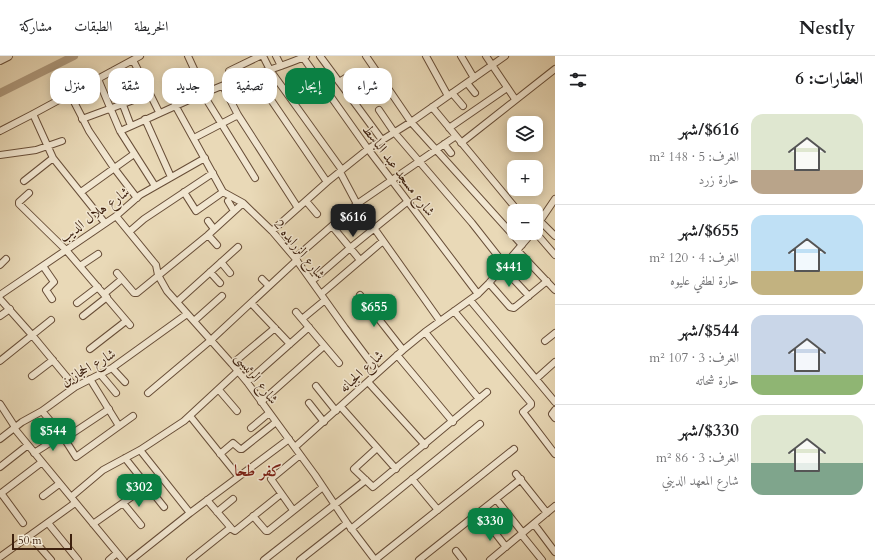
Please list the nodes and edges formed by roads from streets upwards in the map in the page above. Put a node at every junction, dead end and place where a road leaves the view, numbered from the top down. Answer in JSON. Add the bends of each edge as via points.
{"nodes":[{"id":1,"x":8,"y":56,"type":"edge"},
{"id":2,"x":140,"y":56,"type":"edge"},
{"id":3,"x":188,"y":56,"type":"edge"},
{"id":4,"x":262,"y":56,"type":"edge"},
{"id":5,"x":276,"y":56,"type":"edge"},
{"id":6,"x":303,"y":56,"type":"edge"},
{"id":7,"x":320,"y":56,"type":"edge"},
{"id":8,"x":366,"y":56,"type":"edge"},
{"id":9,"x":426,"y":56,"type":"edge"},
{"id":10,"x":461,"y":56,"type":"edge"},
{"id":11,"x":486,"y":56,"type":"edge"},
{"id":12,"x":505,"y":56,"type":"edge"},
{"id":13,"x":0,"y":60,"type":"edge"},
{"id":14,"x":132,"y":60,"type":"junction"},
{"id":15,"x":492,"y":65,"type":"junction"},
{"id":16,"x":281,"y":66,"type":"junction"},
{"id":17,"x":118,"y":68,"type":"edge"},
{"id":18,"x":136,"y":68,"type":"edge"},
{"id":19,"x":193,"y":68,"type":"edge"},
{"id":20,"x":235,"y":68,"type":"edge"},
{"id":21,"x":269,"y":68,"type":"edge"},
{"id":22,"x":276,"y":68,"type":"edge"},
{"id":23,"x":555,"y":69,"type":"edge"},
{"id":24,"x":474,"y":78,"type":"junction"},
{"id":25,"x":343,"y":79,"type":"edge"},
{"id":26,"x":277,"y":80,"type":"edge"},
{"id":27,"x":338,"y":82,"type":"junction"},
{"id":28,"x":467,"y":83,"type":"junction"},
{"id":29,"x":100,"y":84,"type":"edge"},
{"id":30,"x":507,"y":88,"type":"junction"},
{"id":31,"x":475,"y":93,"type":"dead end"},
{"id":32,"x":450,"y":94,"type":"junction"},
{"id":33,"x":516,"y":100,"type":"junction"},
{"id":34,"x":154,"y":102,"type":"edge"},
{"id":35,"x":52,"y":104,"type":"edge"},
{"id":36,"x":75,"y":104,"type":"edge"},
{"id":37,"x":210,"y":104,"type":"edge"},
{"id":38,"x":233,"y":104,"type":"edge"},
{"id":39,"x":274,"y":104,"type":"edge"},
{"id":40,"x":123,"y":105,"type":"joint"},
{"id":41,"x":175,"y":105,"type":"joint"},
{"id":42,"x":463,"y":106,"type":"dead end"},
{"id":43,"x":432,"y":107,"type":"junction"},
{"id":44,"x":110,"y":110,"type":"junction"},
{"id":45,"x":379,"y":110,"type":"dead end"},
{"id":46,"x":159,"y":112,"type":"junction"},
{"id":47,"x":33,"y":114,"type":"junction"},
{"id":48,"x":238,"y":114,"type":"junction"},
{"id":49,"x":82,"y":119,"type":"junction"},
{"id":50,"x":145,"y":119,"type":"junction"},
{"id":51,"x":411,"y":122,"type":"junction"},
{"id":52,"x":221,"y":124,"type":"junction"},
{"id":53,"x":131,"y":126,"type":"junction"},
{"id":54,"x":449,"y":128,"type":"junction"},
{"id":55,"x":0,"y":130,"type":"edge"},
{"id":56,"x":120,"y":131,"type":"junction"},
{"id":57,"x":394,"y":132,"type":"junction"},
{"id":58,"x":456,"y":136,"type":"junction"},
{"id":59,"x":194,"y":138,"type":"junction"},
{"id":60,"x":382,"y":140,"type":"junction"},
{"id":61,"x":62,"y":141,"type":"dead end"},
{"id":62,"x":461,"y":143,"type":"junction"},
{"id":63,"x":444,"y":144,"type":"junction"},
{"id":64,"x":48,"y":147,"type":"junction"},
{"id":65,"x":368,"y":149,"type":"junction"},
{"id":66,"x":435,"y":150,"type":"junction"},
{"id":67,"x":451,"y":153,"type":"dead end"},
{"id":68,"x":134,"y":154,"type":"junction"},
{"id":69,"x":0,"y":155,"type":"edge"},
{"id":70,"x":53,"y":158,"type":"junction"},
{"id":71,"x":205,"y":158,"type":"junction"},
{"id":72,"x":419,"y":162,"type":"junction"},
{"id":73,"x":114,"y":168,"type":"junction"},
{"id":74,"x":341,"y":171,"type":"junction"},
{"id":75,"x":213,"y":173,"type":"junction"},
{"id":76,"x":171,"y":177,"type":"junction"},
{"id":77,"x":255,"y":178,"type":"dead end"},
{"id":78,"x":391,"y":180,"type":"junction"},
{"id":79,"x":24,"y":181,"type":"dead end"},
{"id":80,"x":327,"y":182,"type":"junction"},
{"id":81,"x":155,"y":186,"type":"junction"},
{"id":82,"x":81,"y":192,"type":"junction"},
{"id":83,"x":184,"y":192,"type":"junction"},
{"id":84,"x":223,"y":192,"type":"junction"},
{"id":85,"x":29,"y":193,"type":"dead end"},
{"id":86,"x":137,"y":198,"type":"junction"},
{"id":87,"x":555,"y":199,"type":"edge"},
{"id":88,"x":228,"y":201,"type":"dead end"},
{"id":89,"x":306,"y":201,"type":"junction"},
{"id":90,"x":407,"y":202,"type":"junction"},
{"id":91,"x":243,"y":203,"type":"junction"},
{"id":92,"x":357,"y":204,"type":"junction"},
{"id":93,"x":512,"y":204,"type":"edge"},
{"id":94,"x":298,"y":208,"type":"junction"},
{"id":95,"x":234,"y":211,"type":"junction"},
{"id":96,"x":317,"y":214,"type":"dead end"},
{"id":97,"x":116,"y":216,"type":"junction"},
{"id":98,"x":543,"y":217,"type":"edge"},
{"id":99,"x":208,"y":221,"type":"dead end"},
{"id":100,"x":105,"y":223,"type":"junction"},
{"id":101,"x":543,"y":224,"type":"edge"},
{"id":102,"x":332,"y":226,"type":"junction"},
{"id":103,"x":373,"y":228,"type":"junction"},
{"id":104,"x":214,"y":229,"type":"junction"},
{"id":105,"x":272,"y":231,"type":"junction"},
{"id":106,"x":129,"y":232,"type":"junction"},
{"id":107,"x":208,"y":235,"type":"junction"},
{"id":108,"x":555,"y":236,"type":"edge"},
{"id":109,"x":526,"y":240,"type":"edge"},
{"id":110,"x":542,"y":240,"type":"edge"},
{"id":111,"x":383,"y":241,"type":"junction"},
{"id":112,"x":216,"y":245,"type":"dead end"},
{"id":113,"x":522,"y":245,"type":"junction"},
{"id":114,"x":238,"y":246,"type":"dead end"},
{"id":115,"x":350,"y":248,"type":"junction"},
{"id":116,"x":66,"y":250,"type":"junction"},
{"id":117,"x":518,"y":251,"type":"junction"},
{"id":118,"x":98,"y":254,"type":"dead end"},
{"id":119,"x":555,"y":255,"type":"edge"},
{"id":120,"x":6,"y":259,"type":"dead end"},
{"id":121,"x":296,"y":259,"type":"junction"},
{"id":122,"x":360,"y":260,"type":"junction"},
{"id":123,"x":221,"y":262,"type":"junction"},
{"id":124,"x":0,"y":265,"type":"edge"},
{"id":125,"x":43,"y":266,"type":"junction"},
{"id":126,"x":80,"y":266,"type":"junction"},
{"id":127,"x":504,"y":266,"type":"junction"},
{"id":128,"x":210,"y":272,"type":"junction"},
{"id":129,"x":117,"y":273,"type":"dead end"},
{"id":130,"x":230,"y":273,"type":"dead end"},
{"id":131,"x":158,"y":275,"type":"junction"},
{"id":132,"x":122,"y":279,"type":"junction"},
{"id":133,"x":262,"y":279,"type":"dead end"},
{"id":134,"x":312,"y":281,"type":"junction"},
{"id":135,"x":547,"y":281,"type":"junction"},
{"id":136,"x":220,"y":283,"type":"dead end"},
{"id":137,"x":489,"y":283,"type":"junction"},
{"id":138,"x":269,"y":286,"type":"junction"},
{"id":139,"x":98,"y":287,"type":"junction"},
{"id":140,"x":555,"y":290,"type":"edge"},
{"id":141,"x":320,"y":294,"type":"junction"},
{"id":142,"x":478,"y":294,"type":"junction"},
{"id":143,"x":0,"y":295,"type":"edge"},
{"id":144,"x":105,"y":295,"type":"junction"},
{"id":145,"x":360,"y":295,"type":"dead end"},
{"id":146,"x":222,"y":296,"type":"dead end"},
{"id":147,"x":529,"y":296,"type":"junction"},
{"id":148,"x":0,"y":299,"type":"edge"},
{"id":149,"x":52,"y":299,"type":"dead end"},
{"id":150,"x":325,"y":300,"type":"junction"},
{"id":151,"x":470,"y":300,"type":"junction"},
{"id":152,"x":177,"y":302,"type":"junction"},
{"id":153,"x":76,"y":303,"type":"dead end"},
{"id":154,"x":251,"y":304,"type":"junction"},
{"id":155,"x":10,"y":309,"type":"junction"},
{"id":156,"x":454,"y":311,"type":"junction"},
{"id":157,"x":296,"y":312,"type":"dead end"},
{"id":158,"x":187,"y":314,"type":"junction"},
{"id":159,"x":0,"y":316,"type":"edge"},
{"id":160,"x":84,"y":316,"type":"dead end"},
{"id":161,"x":302,"y":319,"type":"junction"},
{"id":162,"x":51,"y":320,"type":"dead end"},
{"id":163,"x":194,"y":321,"type":"junction"},
{"id":164,"x":440,"y":321,"type":"junction"},
{"id":165,"x":309,"y":327,"type":"junction"},
{"id":166,"x":275,"y":328,"type":"junction"},
{"id":167,"x":425,"y":332,"type":"junction"},
{"id":168,"x":555,"y":333,"type":"edge"},
{"id":169,"x":32,"y":335,"type":"junction"},
{"id":170,"x":211,"y":340,"type":"junction"},
{"id":171,"x":545,"y":341,"type":"dead end"},
{"id":172,"x":290,"y":344,"type":"junction"},
{"id":173,"x":324,"y":346,"type":"junction"},
{"id":174,"x":90,"y":349,"type":"dead end"},
{"id":175,"x":403,"y":350,"type":"junction"},
{"id":176,"x":397,"y":355,"type":"junction"},
{"id":177,"x":0,"y":360,"type":"edge"},
{"id":178,"x":53,"y":360,"type":"junction"},
{"id":179,"x":555,"y":362,"type":"edge"},
{"id":180,"x":339,"y":363,"type":"dead end"},
{"id":181,"x":232,"y":364,"type":"junction"},
{"id":182,"x":112,"y":368,"type":"junction"},
{"id":183,"x":238,"y":371,"type":"junction"},
{"id":184,"x":378,"y":372,"type":"junction"},
{"id":185,"x":101,"y":375,"type":"junction"},
{"id":186,"x":32,"y":376,"type":"dead end"},
{"id":187,"x":90,"y":379,"type":"junction"},
{"id":188,"x":536,"y":379,"type":"junction"},
{"id":189,"x":125,"y":382,"type":"dead end"},
{"id":190,"x":247,"y":382,"type":"junction"},
{"id":191,"x":368,"y":382,"type":"junction"},
{"id":192,"x":316,"y":386,"type":"dead end"},
{"id":193,"x":75,"y":387,"type":"junction"},
{"id":194,"x":219,"y":390,"type":"junction"},
{"id":195,"x":487,"y":392,"type":"dead end"},
{"id":196,"x":116,"y":393,"type":"dead end"},
{"id":197,"x":148,"y":393,"type":"dead end"},
{"id":198,"x":479,"y":399,"type":"junction"},
{"id":199,"x":261,"y":402,"type":"junction"},
{"id":200,"x":555,"y":402,"type":"edge"},
{"id":201,"x":309,"y":403,"type":"dead end"},
{"id":202,"x":0,"y":404,"type":"edge"},
{"id":203,"x":109,"y":409,"type":"junction"},
{"id":204,"x":339,"y":409,"type":"junction"},
{"id":205,"x":42,"y":411,"type":"junction"},
{"id":206,"x":237,"y":411,"type":"dead end"},
{"id":207,"x":270,"y":413,"type":"junction"},
{"id":208,"x":133,"y":416,"type":"dead end"},
{"id":209,"x":190,"y":416,"type":"junction"},
{"id":210,"x":276,"y":422,"type":"junction"},
{"id":211,"x":324,"y":422,"type":"junction"},
{"id":212,"x":453,"y":422,"type":"junction"},
{"id":213,"x":480,"y":424,"type":"dead end"},
{"id":214,"x":119,"y":426,"type":"junction"},
{"id":215,"x":15,"y":428,"type":"junction"},
{"id":216,"x":251,"y":428,"type":"dead end"},
{"id":217,"x":63,"y":437,"type":"junction"},
{"id":218,"x":289,"y":438,"type":"junction"},
{"id":219,"x":0,"y":439,"type":"edge"},
{"id":220,"x":425,"y":445,"type":"junction"},
{"id":221,"x":28,"y":446,"type":"junction"},
{"id":222,"x":295,"y":447,"type":"junction"},
{"id":223,"x":377,"y":448,"type":"junction"},
{"id":224,"x":514,"y":449,"type":"dead end"},
{"id":225,"x":140,"y":450,"type":"junction"},
{"id":226,"x":34,"y":453,"type":"junction"},
{"id":227,"x":220,"y":454,"type":"junction"},
{"id":228,"x":555,"y":454,"type":"edge"},
{"id":229,"x":300,"y":455,"type":"junction"},
{"id":230,"x":125,"y":458,"type":"junction"},
{"id":231,"x":42,"y":462,"type":"junction"},
{"id":232,"x":0,"y":467,"type":"edge"},
{"id":233,"x":396,"y":469,"type":"junction"},
{"id":234,"x":516,"y":474,"type":"dead end"},
{"id":235,"x":238,"y":476,"type":"junction"},
{"id":236,"x":412,"y":479,"type":"junction"},
{"id":237,"x":366,"y":480,"type":"junction"},
{"id":238,"x":520,"y":480,"type":"junction"},
{"id":239,"x":60,"y":484,"type":"junction"},
{"id":240,"x":147,"y":486,"type":"junction"},
{"id":241,"x":323,"y":487,"type":"junction"},
{"id":242,"x":1,"y":493,"type":"edge"},
{"id":243,"x":281,"y":494,"type":"junction"},
{"id":244,"x":43,"y":496,"type":"dead end"},
{"id":245,"x":71,"y":497,"type":"junction"},
{"id":246,"x":233,"y":499,"type":"dead end"},
{"id":247,"x":496,"y":499,"type":"junction"},
{"id":248,"x":207,"y":500,"type":"junction"},
{"id":249,"x":76,"y":503,"type":"junction"},
{"id":250,"x":123,"y":503,"type":"junction"},
{"id":251,"x":335,"y":505,"type":"junction"},
{"id":252,"x":164,"y":507,"type":"dead end"},
{"id":253,"x":554,"y":508,"type":"edge"},
{"id":254,"x":293,"y":510,"type":"junction"},
{"id":255,"x":438,"y":510,"type":"junction"},
{"id":256,"x":217,"y":512,"type":"junction"},
{"id":257,"x":479,"y":512,"type":"junction"},
{"id":258,"x":547,"y":512,"type":"junction"},
{"id":259,"x":190,"y":513,"type":"junction"},
{"id":260,"x":253,"y":516,"type":"junction"},
{"id":261,"x":23,"y":523,"type":"dead end"},
{"id":262,"x":48,"y":523,"type":"junction"},
{"id":263,"x":93,"y":524,"type":"junction"},
{"id":264,"x":534,"y":524,"type":"junction"},
{"id":265,"x":141,"y":525,"type":"dead end"},
{"id":266,"x":349,"y":526,"type":"junction"},
{"id":267,"x":231,"y":528,"type":"junction"},
{"id":268,"x":522,"y":534,"type":"junction"},
{"id":269,"x":30,"y":536,"type":"junction"},
{"id":270,"x":506,"y":546,"type":"junction"},
{"id":271,"x":456,"y":551,"type":"dead end"},
{"id":272,"x":555,"y":552,"type":"edge"},
{"id":273,"x":117,"y":553,"type":"junction"},
{"id":274,"x":4,"y":557,"type":"edge"},
{"id":275,"x":374,"y":558,"type":"edge"},
{"id":276,"x":494,"y":559,"type":"edge"},
{"id":277,"x":51,"y":560,"type":"edge"},
{"id":278,"x":78,"y":560,"type":"edge"},
{"id":279,"x":109,"y":560,"type":"edge"},
{"id":280,"x":123,"y":560,"type":"edge"},
{"id":281,"x":131,"y":560,"type":"edge"},
{"id":282,"x":190,"y":560,"type":"edge"},
{"id":283,"x":264,"y":560,"type":"edge"},
{"id":284,"x":300,"y":560,"type":"edge"},
{"id":285,"x":366,"y":560,"type":"edge"},
{"id":286,"x":419,"y":560,"type":"edge"},
{"id":287,"x":463,"y":560,"type":"edge"},
{"id":288,"x":542,"y":560,"type":"edge"}],
"edges":[{"from":1,"to":13,"type":"street"},
{"from":2,"to":14,"type":"street"},
{"from":3,"to":19,"type":"street"},
{"from":4,"to":20,"type":"street"},
{"from":4,"to":21,"type":"street"},
{"from":5,"to":16,"type":"street"},
{"from":6,"to":16,"type":"street"},
{"from":6,"to":65,"type":"street","name":"شارع مسجد عبد الباسط"},
{"from":7,"to":27,"type":"street"},
{"from":8,"to":51,"type":"street"},
{"from":9,"to":32,"type":"street"},
{"from":10,"to":24,"type":"street"},
{"from":11,"to":15,"type":"street"},
{"from":12,"to":15,"type":"street"},
{"from":14,"to":17,"type":"street"},
{"from":14,"to":18,"type":"street"},
{"from":15,"to":24,"type":"street"},
{"from":15,"to":30,"type":"street"},
{"from":16,"to":22,"type":"street"},
{"from":23,"to":33,"type":"street"},
{"from":24,"to":28,"type":"street"},
{"from":25,"to":27,"type":"street"},
{"from":26,"to":74,"type":"street"},
{"from":27,"to":60,"type":"street"},
{"from":28,"to":31,"type":"street"},
{"from":28,"to":32,"type":"street"},
{"from":29,"to":44,"type":"street"},
{"from":30,"to":33,"type":"street"},
{"from":30,"to":54,"type":"street"},
{"from":32,"to":42,"type":"street"},
{"from":32,"to":43,"type":"street"},
{"from":33,"to":62,"type":"street"},
{"from":34,"to":46,"type":"street"},
{"from":35,"to":47,"type":"street"},
{"from":36,"to":49,"type":"street"},
{"from":37,"to":52,"type":"street"},
{"from":38,"to":48,"type":"street"},
{"from":39,"to":80,"type":"street"},
{"from":40,"to":44,"type":"street"},
{"from":40,"to":53,"type":"street"},
{"from":41,"to":46,"type":"street"},
{"from":41,"to":59,"type":"street"},
{"from":43,"to":51,"type":"street"},
{"from":43,"to":54,"type":"street"},
{"from":44,"to":49,"type":"street"},
{"from":44,"to":56,"type":"street"},
{"from":45,"to":57,"type":"street"},
{"from":46,"to":50,"type":"street"},
{"from":47,"to":55,"type":"street"},
{"from":47,"to":64,"type":"street"},
{"from":48,"to":52,"type":"street"},
{"from":48,"to":94,"type":"street"},
{"from":49,"to":73,"type":"street"},
{"from":50,"to":53,"type":"street"},
{"from":50,"to":76,"type":"street"},
{"from":51,"to":57,"type":"street"},
{"from":51,"to":66,"type":"street"},
{"from":52,"to":59,"type":"street"},
{"from":52,"to":77,"type":"street"},
{"from":53,"to":56,"type":"street"},
{"from":54,"to":58,"type":"street"},
{"from":56,"to":68,"type":"street"},
{"from":57,"to":60,"type":"street"},
{"from":57,"to":72,"type":"street"},
{"from":58,"to":62,"type":"street"},
{"from":58,"to":63,"type":"street"},
{"from":59,"to":71,"type":"street"},
{"from":60,"to":65,"type":"street"},
{"from":61,"to":64,"type":"street"},
{"from":62,"to":93,"type":"street"},
{"from":63,"to":66,"type":"street"},
{"from":63,"to":67,"type":"street"},
{"from":64,"to":69,"type":"street"},
{"from":64,"to":70,"type":"street"},
{"from":65,"to":74,"type":"street"},
{"from":65,"to":78,"type":"street","name":"شارع مسجد عبد الباسط"},
{"from":66,"to":72,"type":"street"},
{"from":66,"to":113,"type":"street"},
{"from":68,"to":73,"type":"street"},
{"from":68,"to":81,"type":"street"},
{"from":70,"to":79,"type":"street"},
{"from":70,"to":82,"type":"street"},
{"from":71,"to":75,"type":"street"},
{"from":71,"to":76,"type":"street","name":"شارع هلال الديب"},
{"from":72,"to":78,"type":"street"},
{"from":72,"to":127,"type":"street","via":[[472,223]]},
{"from":73,"to":82,"type":"street"},
{"from":73,"to":86,"type":"street"},
{"from":74,"to":80,"type":"street"},
{"from":74,"to":92,"type":"street"},
{"from":75,"to":83,"type":"street"},
{"from":75,"to":84,"type":"street"},
{"from":76,"to":81,"type":"street","name":"شارع هلال الديب"},
{"from":78,"to":90,"type":"street","name":"شارع مسجد عبد الباسط"},
{"from":78,"to":92,"type":"street"},
{"from":80,"to":89,"type":"street"},
{"from":81,"to":86,"type":"street","name":"شارع هلال الديب"},
{"from":82,"to":100,"type":"street"},
{"from":83,"to":84,"type":"street","via":[[196,211]]},
{"from":83,"to":106,"type":"street"},
{"from":84,"to":91,"type":"street","name":"شارع الزرايده 2"},
{"from":85,"to":116,"type":"street","via":[[19,202],[20,205]]},
{"from":86,"to":97,"type":"street","name":"شارع هلال الديب"},
{"from":87,"to":98,"type":"street"},
{"from":88,"to":95,"type":"street"},
{"from":89,"to":94,"type":"street"},
{"from":89,"to":96,"type":"street"},
{"from":90,"to":103,"type":"street"},
{"from":90,"to":142,"type":"street","name":"شارع مسجد عبد الباسط"},
{"from":91,"to":95,"type":"street"},
{"from":91,"to":105,"type":"street","name":"شارع الزرايده 2"},
{"from":92,"to":102,"type":"street"},
{"from":92,"to":103,"type":"street"},
{"from":94,"to":105,"type":"street"},
{"from":95,"to":104,"type":"street"},
{"from":97,"to":100,"type":"street","name":"شارع هلال الديب"},
{"from":97,"to":106,"type":"street","name":"شارع الرئيسى"},
{"from":99,"to":104,"type":"street"},
{"from":100,"to":116,"type":"street","name":"شارع هلال الديب"},
{"from":101,"to":108,"type":"street"},
{"from":102,"to":115,"type":"street"},
{"from":102,"to":121,"type":"street"},
{"from":103,"to":111,"type":"street"},
{"from":103,"to":115,"type":"street"},
{"from":104,"to":107,"type":"street"},
{"from":105,"to":121,"type":"street","name":"شارع الزرايده 2"},
{"from":106,"to":131,"type":"street","name":"شارع الرئيسى","via":[[156,265]]},
{"from":107,"to":112,"type":"street"},
{"from":107,"to":131,"type":"street"},
{"from":109,"to":113,"type":"street","name":"شارع الجبانه"},
{"from":110,"to":119,"type":"street"},
{"from":111,"to":122,"type":"street"},
{"from":111,"to":164,"type":"street"},
{"from":113,"to":117,"type":"street","name":"شارع الجبانه"},
{"from":114,"to":123,"type":"street"},
{"from":115,"to":122,"type":"street"},
{"from":115,"to":134,"type":"street"},
{"from":116,"to":125,"type":"street","name":"شارع هلال الديب"},
{"from":116,"to":126,"type":"street"},
{"from":117,"to":127,"type":"street","name":"شارع الجبانه"},
{"from":117,"to":135,"type":"street"},
{"from":118,"to":126,"type":"street"},
{"from":120,"to":124,"type":"street"},
{"from":121,"to":134,"type":"street","name":"شارع الزرايده 2"},
{"from":121,"to":138,"type":"street"},
{"from":122,"to":141,"type":"street"},
{"from":123,"to":128,"type":"street"},
{"from":123,"to":130,"type":"street"},
{"from":125,"to":143,"type":"street","name":"شارع هلال الديب"},
{"from":125,"to":149,"type":"street","via":[[54,282],[46,290]]},
{"from":126,"to":139,"type":"street"},
{"from":127,"to":137,"type":"street","name":"شارع الجبانه"},
{"from":127,"to":147,"type":"street"},
{"from":128,"to":136,"type":"street"},
{"from":128,"to":152,"type":"street"},
{"from":129,"to":132,"type":"street"},
{"from":131,"to":132,"type":"street","via":[[137,293],[134,293]]},
{"from":131,"to":152,"type":"street","name":"شارع الرئيسى"},
{"from":132,"to":144,"type":"street"},
{"from":133,"to":138,"type":"street"},
{"from":134,"to":141,"type":"street","name":"شارع الزرايده 2"},
{"from":135,"to":140,"type":"street"},
{"from":135,"to":147,"type":"street"},
{"from":137,"to":142,"type":"street","name":"شارع الجبانه"},
{"from":137,"to":147,"type":"street","via":[[514,308]]},
{"from":138,"to":154,"type":"street"},
{"from":139,"to":144,"type":"street"},
{"from":139,"to":153,"type":"street"},
{"from":141,"to":150,"type":"street","name":"شارع الزرايده 2"},
{"from":142,"to":151,"type":"street","name":"شارع الجبانه"},
{"from":144,"to":160,"type":"street"},
{"from":144,"to":174,"type":"street","via":[[128,323]]},
{"from":145,"to":175,"type":"street"},
{"from":146,"to":163,"type":"street"},
{"from":148,"to":155,"type":"street"},
{"from":150,"to":161,"type":"street"},
{"from":150,"to":184,"type":"street","name":"شارع الزرايده 2"},
{"from":151,"to":156,"type":"street","name":"شارع الجبانه"},
{"from":151,"to":188,"type":"street"},
{"from":152,"to":158,"type":"street","name":"شارع الرئيسى"},
{"from":154,"to":166,"type":"street"},
{"from":154,"to":170,"type":"street"},
{"from":155,"to":159,"type":"street"},
{"from":155,"to":169,"type":"street"},
{"from":156,"to":164,"type":"street","name":"شارع الجبانه"},
{"from":156,"to":228,"type":"street","via":[[531,403],[523,412]]},
{"from":157,"to":161,"type":"street"},
{"from":158,"to":163,"type":"street","name":"شارع الرئيسى"},
{"from":158,"to":182,"type":"street","name":"شارع الحجازين"},
{"from":161,"to":165,"type":"street"},
{"from":162,"to":169,"type":"street"},
{"from":163,"to":170,"type":"street","name":"شارع الرئيسى"},
{"from":164,"to":167,"type":"street","name":"شارع الجبانه"},
{"from":165,"to":172,"type":"street"},
{"from":165,"to":173,"type":"street"},
{"from":166,"to":172,"type":"street"},
{"from":166,"to":181,"type":"street"},
{"from":167,"to":175,"type":"street","name":"شارع الجبانه"},
{"from":167,"to":198,"type":"street"},
{"from":168,"to":171,"type":"street"},
{"from":169,"to":177,"type":"street"},
{"from":169,"to":178,"type":"street"},
{"from":170,"to":181,"type":"street","name":"شارع الرئيسى"},
{"from":170,"to":197,"type":"street"},
{"from":172,"to":190,"type":"street"},
{"from":173,"to":180,"type":"street"},
{"from":173,"to":199,"type":"street"},
{"from":175,"to":176,"type":"street","name":"شارع الجبانه"},
{"from":176,"to":184,"type":"street","name":"شارع الجبانه"},
{"from":176,"to":212,"type":"street"},
{"from":178,"to":186,"type":"street"},
{"from":178,"to":193,"type":"street"},
{"from":179,"to":188,"type":"street"},
{"from":181,"to":183,"type":"street","name":"شارع الرئيسى"},
{"from":182,"to":185,"type":"street","name":"شارع الحجازين"},
{"from":182,"to":189,"type":"street"},
{"from":183,"to":190,"type":"street","name":"شارع الرئيسى"},
{"from":183,"to":194,"type":"street"},
{"from":184,"to":191,"type":"street","name":"شارع الجبانه"},
{"from":185,"to":187,"type":"street","name":"شارع الحجازين"},
{"from":185,"to":196,"type":"street"},
{"from":187,"to":193,"type":"street","name":"شارع الحجازين"},
{"from":187,"to":203,"type":"street"},
{"from":188,"to":200,"type":"street"},
{"from":190,"to":199,"type":"street","name":"شارع الرئيسى"},
{"from":191,"to":204,"type":"street","name":"شارع الجبانه"},
{"from":191,"to":220,"type":"street"},
{"from":192,"to":204,"type":"street"},
{"from":193,"to":205,"type":"street","name":"شارع الحجازين"},
{"from":194,"to":206,"type":"street"},
{"from":194,"to":209,"type":"street"},
{"from":195,"to":198,"type":"street"},
{"from":198,"to":212,"type":"street"},
{"from":199,"to":207,"type":"street","name":"شارع الرئيسى"},
{"from":201,"to":211,"type":"street"},
{"from":202,"to":215,"type":"street"},
{"from":203,"to":214,"type":"street"},
{"from":203,"to":217,"type":"street"},
{"from":204,"to":211,"type":"street","name":"شارع الجبانه"},
{"from":204,"to":223,"type":"street"},
{"from":205,"to":215,"type":"street","name":"شارع الحجازين"},
{"from":205,"to":217,"type":"street"},
{"from":207,"to":210,"type":"street","name":"شارع الرئيسى"},
{"from":207,"to":216,"type":"street"},
{"from":208,"to":214,"type":"street"},
{"from":209,"to":225,"type":"street"},
{"from":209,"to":227,"type":"street"},
{"from":210,"to":218,"type":"street","name":"شارع الرئيسى"},
{"from":210,"to":227,"type":"street","via":[[241,450],[233,443]]},
{"from":211,"to":222,"type":"street","name":"شارع الجبانه"},
{"from":212,"to":220,"type":"street"},
{"from":213,"to":236,"type":"street"},
{"from":214,"to":217,"type":"street","via":[[76,457]]},
{"from":215,"to":219,"type":"street","name":"شارع الحجازين"},
{"from":215,"to":221,"type":"street"},
{"from":217,"to":226,"type":"street"},
{"from":218,"to":222,"type":"street","name":"شارع الرئيسى"},
{"from":218,"to":235,"type":"street"},
{"from":220,"to":233,"type":"street"},
{"from":221,"to":226,"type":"street"},
{"from":221,"to":232,"type":"street"},
{"from":222,"to":229,"type":"street","name":"شارع الرئيسى"},
{"from":223,"to":233,"type":"street"},
{"from":223,"to":237,"type":"street","via":[[354,469]]},
{"from":224,"to":255,"type":"street"},
{"from":225,"to":230,"type":"street"},
{"from":225,"to":259,"type":"street"},
{"from":226,"to":231,"type":"street"},
{"from":227,"to":235,"type":"street"},
{"from":229,"to":241,"type":"street","name":"شارع الرئيسى"},
{"from":229,"to":243,"type":"street","via":[[271,478]]},
{"from":230,"to":240,"type":"street"},
{"from":230,"to":245,"type":"street","via":[[103,470]]},
{"from":231,"to":239,"type":"street"},
{"from":231,"to":242,"type":"street"},
{"from":233,"to":237,"type":"street","via":[[375,487]]},
{"from":234,"to":238,"type":"street"},
{"from":235,"to":248,"type":"street"},
{"from":236,"to":255,"type":"street"},
{"from":236,"to":266,"type":"street"},
{"from":237,"to":251,"type":"street"},
{"from":238,"to":247,"type":"street"},
{"from":238,"to":258,"type":"street"},
{"from":239,"to":244,"type":"street"},
{"from":239,"to":245,"type":"street"},
{"from":240,"to":250,"type":"street"},
{"from":240,"to":252,"type":"street"},
{"from":241,"to":251,"type":"street","name":"شارع الرئيسى"},
{"from":241,"to":254,"type":"street"},
{"from":242,"to":261,"type":"street"},
{"from":243,"to":254,"type":"street"},
{"from":243,"to":260,"type":"street"},
{"from":245,"to":249,"type":"street"},
{"from":246,"to":256,"type":"street"},
{"from":247,"to":257,"type":"street"},
{"from":247,"to":268,"type":"street"},
{"from":248,"to":256,"type":"street"},
{"from":248,"to":259,"type":"street"},
{"from":249,"to":262,"type":"street"},
{"from":249,"to":263,"type":"street"},
{"from":250,"to":263,"type":"street"},
{"from":250,"to":265,"type":"street"},
{"from":251,"to":266,"type":"street","name":"شارع الرئيسى"},
{"from":251,"to":283,"type":"street"},
{"from":253,"to":258,"type":"street"},
{"from":254,"to":260,"type":"street","via":[[268,532]]},
{"from":255,"to":275,"type":"street"},
{"from":256,"to":267,"type":"street"},
{"from":257,"to":270,"type":"street"},
{"from":257,"to":286,"type":"street"},
{"from":258,"to":264,"type":"street"},
{"from":259,"to":281,"type":"street"},
{"from":260,"to":267,"type":"street","via":[[235,531]]},
{"from":262,"to":269,"type":"street"},
{"from":262,"to":278,"type":"street"},
{"from":263,"to":273,"type":"street"},
{"from":264,"to":268,"type":"street"},
{"from":264,"to":272,"type":"street"},
{"from":266,"to":275,"type":"street","name":"شارع الرئيسى"},
{"from":266,"to":284,"type":"street"},
{"from":267,"to":282,"type":"street"},
{"from":268,"to":270,"type":"street"},
{"from":268,"to":288,"type":"street"},
{"from":269,"to":274,"type":"street"},
{"from":269,"to":277,"type":"street"},
{"from":270,"to":276,"type":"street"},
{"from":271,"to":287,"type":"street"},
{"from":273,"to":279,"type":"street"},
{"from":273,"to":280,"type":"street"},
{"from":275,"to":285,"type":"street"}]}
